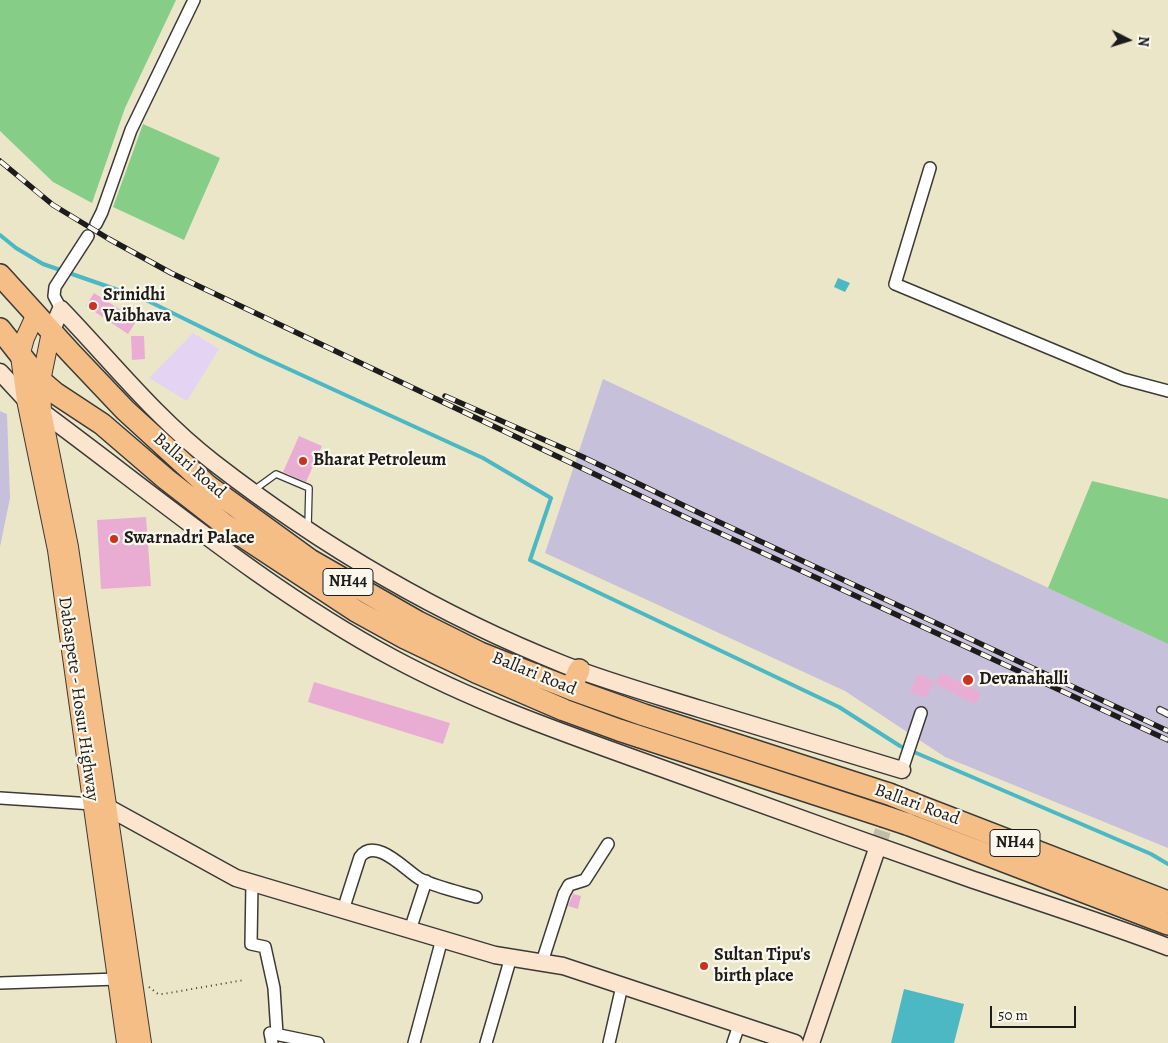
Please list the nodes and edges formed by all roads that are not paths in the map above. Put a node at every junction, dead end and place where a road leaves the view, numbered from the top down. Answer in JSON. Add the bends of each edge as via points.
{"nodes":[{"id":1,"x":194,"y":0,"type":"edge"},
{"id":2,"x":930,"y":168,"type":"dead end"},
{"id":3,"x":96,"y":224,"type":"dead end"},
{"id":4,"x":88,"y":236,"type":"dead end"},
{"id":5,"x":0,"y":275,"type":"edge"},
{"id":6,"x":61,"y":309,"type":"junction"},
{"id":7,"x":36,"y":314,"type":"junction"},
{"id":8,"x":0,"y":329,"type":"edge"},
{"id":9,"x":51,"y":332,"type":"junction"},
{"id":10,"x":20,"y":356,"type":"junction"},
{"id":11,"x":0,"y":372,"type":"edge"},
{"id":12,"x":41,"y":381,"type":"junction"},
{"id":13,"x":1168,"y":391,"type":"edge"},
{"id":14,"x":26,"y":400,"type":"junction"},
{"id":15,"x":42,"y":412,"type":"junction"},
{"id":16,"x":252,"y":491,"type":"junction"},
{"id":17,"x":307,"y":530,"type":"junction"},
{"id":18,"x":575,"y":679,"type":"junction"},
{"id":19,"x":1160,"y":710,"type":"dead end"},
{"id":20,"x":921,"y":713,"type":"dead end"},
{"id":21,"x":1168,"y":714,"type":"edge"},
{"id":22,"x":902,"y":770,"type":"joint"},
{"id":23,"x":0,"y":798,"type":"edge"},
{"id":24,"x":100,"y":805,"type":"junction"},
{"id":25,"x":608,"y":844,"type":"dead end"},
{"id":26,"x":878,"y":846,"type":"junction"},
{"id":27,"x":426,"y":881,"type":"junction"},
{"id":28,"x":252,"y":883,"type":"junction"},
{"id":29,"x":476,"y":897,"type":"dead end"},
{"id":30,"x":1168,"y":902,"type":"edge"},
{"id":31,"x":343,"y":910,"type":"junction"},
{"id":32,"x":1168,"y":924,"type":"edge"},
{"id":33,"x":410,"y":930,"type":"junction"},
{"id":34,"x":442,"y":939,"type":"junction"},
{"id":35,"x":1168,"y":948,"type":"edge"},
{"id":36,"x":511,"y":957,"type":"junction"},
{"id":37,"x":542,"y":962,"type":"junction"},
{"id":38,"x":117,"y":979,"type":"junction"},
{"id":39,"x":0,"y":983,"type":"edge"},
{"id":40,"x":622,"y":986,"type":"junction"},
{"id":41,"x":740,"y":1025,"type":"junction"},
{"id":42,"x":274,"y":1039,"type":"edge"},
{"id":43,"x":126,"y":1043,"type":"edge"},
{"id":44,"x":142,"y":1043,"type":"edge"},
{"id":45,"x":318,"y":1043,"type":"edge"},
{"id":46,"x":414,"y":1043,"type":"edge"},
{"id":47,"x":486,"y":1043,"type":"edge"},
{"id":48,"x":609,"y":1043,"type":"edge"},
{"id":49,"x":733,"y":1043,"type":"edge"},
{"id":50,"x":795,"y":1043,"type":"edge"},
{"id":51,"x":811,"y":1043,"type":"edge"}],
"edges":[{"from":1,"to":3,"type":"street","via":[[131,130]]},
{"from":2,"to":13,"type":"street","via":[[895,284],[1123,379]]},
{"from":4,"to":6,"type":"street","via":[[55,288],[54,296]]},
{"from":5,"to":7,"type":"highway","name":"Ballari Road","number":"NH44"},
{"from":6,"to":9,"type":"street"},
{"from":6,"to":16,"type":"street","via":[[152,409]]},
{"from":7,"to":9,"type":"highway","name":"Ballari Road","number":"NH44"},
{"from":7,"to":10,"type":"main road"},
{"from":8,"to":10,"type":"highway","number":"NH44"},
{"from":9,"to":12,"type":"main road","name":"Dabaspete - Hosur Highway"},
{"from":9,"to":18,"type":"highway","name":"Ballari Road","number":"NH44","via":[[125,410],[208,486],[310,560],[418,622],[480,653]]},
{"from":10,"to":12,"type":"highway","number":"NH44"},
{"from":10,"to":14,"type":"main road","name":"Dabaspete - Hosur Highway"},
{"from":11,"to":14,"type":"street"},
{"from":12,"to":15,"type":"main road","name":"Dabaspete - Hosur Highway"},
{"from":12,"to":32,"type":"highway","name":"Ballari Road","number":"NH44","bridge":true,"via":[[102,424],[224,524],[356,611],[405,638],[564,710],[907,824]]},
{"from":14,"to":15,"type":"street"},
{"from":14,"to":24,"type":"main road","name":"Dabaspete - Hosur Highway","via":[[57,550]]},
{"from":15,"to":24,"type":"main road","name":"Dabaspete - Hosur Highway","via":[[69,547]]},
{"from":15,"to":26,"type":"street","via":[[283,592],[396,659],[476,698],[547,727]]},
{"from":16,"to":17,"type":"street"},
{"from":16,"to":17,"type":"lane","via":[[276,474],[309,488]]},
{"from":17,"to":18,"type":"street","via":[[383,576]]},
{"from":18,"to":22,"type":"street","via":[[674,701]]},
{"from":18,"to":30,"type":"highway","name":"Ballari Road","number":"NH44","bridge":true,"via":[[705,736],[889,794]]},
{"from":19,"to":21,"type":"lane"},
{"from":20,"to":22,"type":"street"},
{"from":23,"to":24,"type":"street"},
{"from":24,"to":28,"type":"street","via":[[236,878]]},
{"from":24,"to":38,"type":"main road","name":"Dabaspete - Hosur Highway"},
{"from":24,"to":44,"type":"main road","name":"Dabaspete - Hosur Highway"},
{"from":25,"to":37,"type":"street","via":[[585,880],[569,885]]},
{"from":26,"to":35,"type":"street"},
{"from":26,"to":51,"type":"street"},
{"from":27,"to":29,"type":"street"},
{"from":27,"to":31,"type":"street","via":[[390,856],[369,850],[360,857]]},
{"from":27,"to":33,"type":"street"},
{"from":28,"to":31,"type":"street"},
{"from":28,"to":42,"type":"street","via":[[251,944],[265,947],[274,988]]},
{"from":31,"to":33,"type":"street"},
{"from":33,"to":34,"type":"street"},
{"from":34,"to":36,"type":"street"},
{"from":34,"to":46,"type":"street"},
{"from":36,"to":37,"type":"street"},
{"from":36,"to":47,"type":"street"},
{"from":37,"to":40,"type":"street"},
{"from":38,"to":39,"type":"street"},
{"from":38,"to":43,"type":"main road","name":"Dabaspete - Hosur Highway"},
{"from":40,"to":41,"type":"street"},
{"from":40,"to":48,"type":"street"},
{"from":41,"to":49,"type":"street"},
{"from":41,"to":50,"type":"street"},
{"from":42,"to":45,"type":"street"}]}
